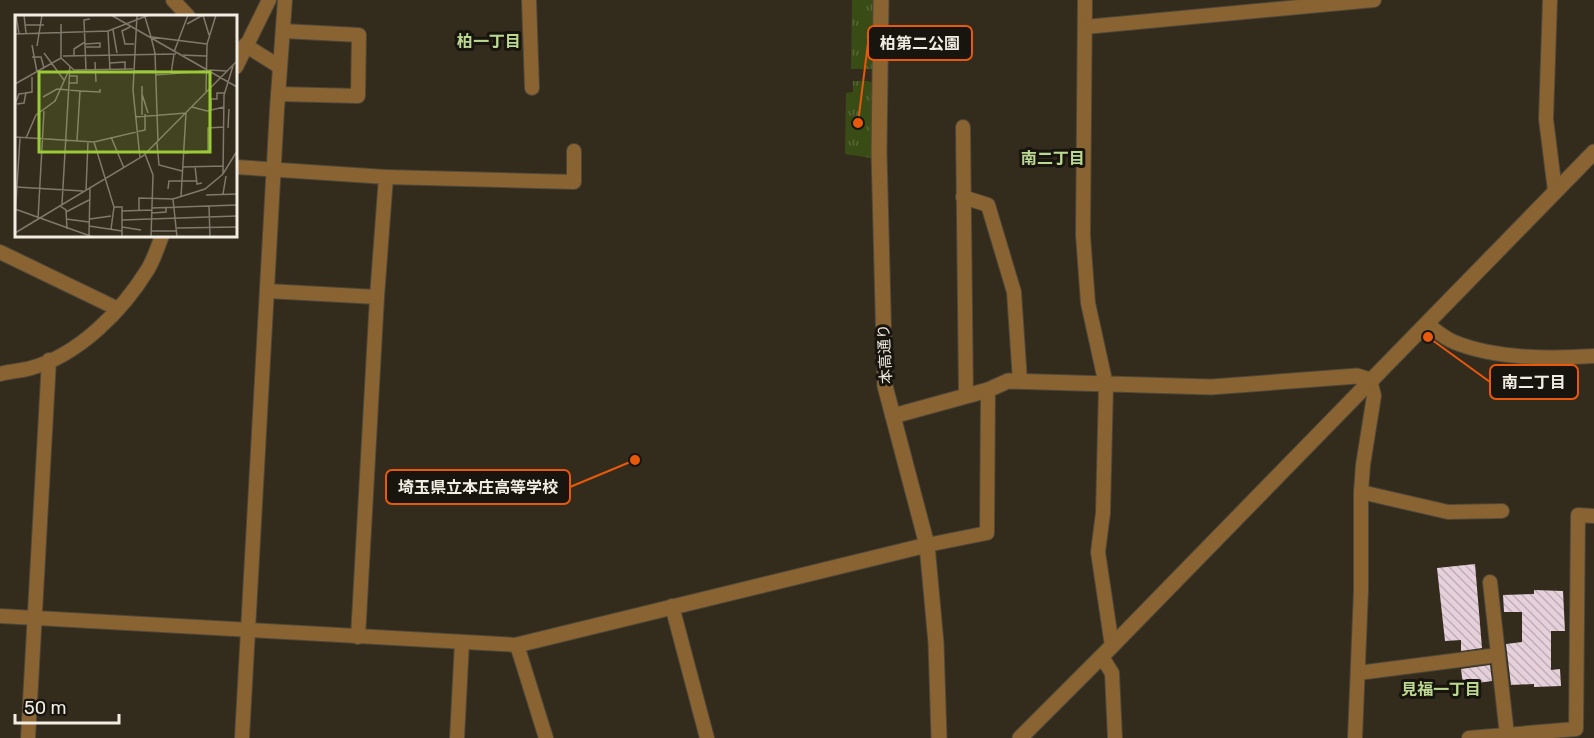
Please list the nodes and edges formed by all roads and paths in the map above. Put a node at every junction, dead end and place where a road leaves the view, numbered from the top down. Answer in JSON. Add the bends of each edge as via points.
{"nodes":[{"id":1,"x":173,"y":0,"type":"edge"},
{"id":2,"x":269,"y":0,"type":"edge"},
{"id":3,"x":285,"y":0,"type":"edge"},
{"id":4,"x":529,"y":0,"type":"edge"},
{"id":5,"x":881,"y":0,"type":"edge"},
{"id":6,"x":1085,"y":0,"type":"edge"},
{"id":7,"x":1374,"y":0,"type":"edge"},
{"id":8,"x":1550,"y":0,"type":"edge"},
{"id":9,"x":1310,"y":3,"type":"edge"},
{"id":10,"x":1230,"y":7,"type":"edge"},
{"id":11,"x":187,"y":15,"type":"edge"},
{"id":12,"x":1085,"y":27,"type":"junction"},
{"id":13,"x":283,"y":31,"type":"junction"},
{"id":14,"x":245,"y":45,"type":"junction"},
{"id":15,"x":237,"y":64,"type":"edge"},
{"id":16,"x":280,"y":67,"type":"junction"},
{"id":17,"x":532,"y":88,"type":"dead end"},
{"id":18,"x":278,"y":94,"type":"junction"},
{"id":19,"x":963,"y":127,"type":"dead end"},
{"id":20,"x":574,"y":151,"type":"dead end"},
{"id":21,"x":1594,"y":152,"type":"edge"},
{"id":22,"x":237,"y":167,"type":"edge"},
{"id":23,"x":274,"y":171,"type":"junction"},
{"id":24,"x":386,"y":177,"type":"junction"},
{"id":25,"x":1555,"y":191,"type":"junction"},
{"id":26,"x":963,"y":197,"type":"junction"},
{"id":27,"x":162,"y":237,"type":"edge"},
{"id":28,"x":0,"y":252,"type":"edge"},
{"id":29,"x":267,"y":291,"type":"junction"},
{"id":30,"x":377,"y":297,"type":"junction"},
{"id":31,"x":118,"y":309,"type":"junction"},
{"id":32,"x":1427,"y":324,"type":"junction"},
{"id":33,"x":1594,"y":356,"type":"edge"},
{"id":34,"x":49,"y":360,"type":"junction"},
{"id":35,"x":0,"y":374,"type":"edge"},
{"id":36,"x":1370,"y":380,"type":"junction"},
{"id":37,"x":1020,"y":381,"type":"junction"},
{"id":38,"x":1106,"y":385,"type":"junction"},
{"id":39,"x":988,"y":390,"type":"junction"},
{"id":40,"x":966,"y":396,"type":"junction"},
{"id":41,"x":893,"y":416,"type":"junction"},
{"id":42,"x":1361,"y":492,"type":"junction"},
{"id":43,"x":1502,"y":511,"type":"dead end"},
{"id":44,"x":1594,"y":516,"type":"edge"},
{"id":45,"x":927,"y":545,"type":"junction"},
{"id":46,"x":1490,"y":582,"type":"dead end"},
{"id":47,"x":672,"y":606,"type":"junction"},
{"id":48,"x":0,"y":616,"type":"edge"},
{"id":49,"x":35,"y":618,"type":"junction"},
{"id":50,"x":249,"y":631,"type":"junction"},
{"id":51,"x":358,"y":637,"type":"junction"},
{"id":52,"x":462,"y":642,"type":"junction"},
{"id":53,"x":517,"y":645,"type":"junction"},
{"id":54,"x":1108,"y":652,"type":"junction"},
{"id":55,"x":1498,"y":655,"type":"junction"},
{"id":56,"x":1358,"y":673,"type":"junction"},
{"id":57,"x":1507,"y":735,"type":"junction"},
{"id":58,"x":28,"y":738,"type":"edge"},
{"id":59,"x":242,"y":738,"type":"edge"},
{"id":60,"x":457,"y":738,"type":"edge"},
{"id":61,"x":546,"y":738,"type":"edge"},
{"id":62,"x":706,"y":738,"type":"edge"},
{"id":63,"x":939,"y":738,"type":"edge"},
{"id":64,"x":1020,"y":738,"type":"edge"},
{"id":65,"x":1115,"y":738,"type":"edge"},
{"id":66,"x":1355,"y":738,"type":"edge"},
{"id":67,"x":1469,"y":738,"type":"edge"}],
"edges":[{"from":1,"to":11,"type":"street"},
{"from":2,"to":14,"type":"street"},
{"from":3,"to":13,"type":"street"},
{"from":4,"to":17,"type":"street"},
{"from":5,"to":41,"type":"street","name":"本高通り","via":[[879,152],[885,386]]},
{"from":6,"to":12,"type":"street"},
{"from":7,"to":9,"type":"street"},
{"from":8,"to":25,"type":"street","via":[[1546,119]]},
{"from":9,"to":10,"type":"street"},
{"from":10,"to":12,"type":"street"},
{"from":12,"to":38,"type":"street","via":[[1083,235],[1088,303]]},
{"from":13,"to":16,"type":"street"},
{"from":13,"to":18,"type":"street","via":[[360,35],[358,96]]},
{"from":14,"to":15,"type":"street"},
{"from":14,"to":16,"type":"street"},
{"from":16,"to":18,"type":"street"},
{"from":18,"to":23,"type":"street"},
{"from":19,"to":26,"type":"street"},
{"from":20,"to":24,"type":"street","via":[[574,182]]},
{"from":21,"to":25,"type":"street"},
{"from":22,"to":23,"type":"street"},
{"from":23,"to":24,"type":"street"},
{"from":23,"to":29,"type":"street"},
{"from":24,"to":30,"type":"street"},
{"from":25,"to":32,"type":"street"},
{"from":26,"to":37,"type":"street","via":[[988,206],[1006,261],[1014,292]]},
{"from":26,"to":40,"type":"street"},
{"from":27,"to":31,"type":"street","via":[[149,268]]},
{"from":28,"to":31,"type":"street"},
{"from":29,"to":30,"type":"street"},
{"from":29,"to":50,"type":"street"},
{"from":30,"to":51,"type":"street"},
{"from":31,"to":34,"type":"street","via":[[68,352]]},
{"from":32,"to":33,"type":"street","via":[[1452,342],[1493,354]]},
{"from":32,"to":36,"type":"street"},
{"from":34,"to":35,"type":"street","via":[[33,368]]},
{"from":34,"to":49,"type":"street"},
{"from":36,"to":38,"type":"street","via":[[1357,376],[1211,387]]},
{"from":36,"to":42,"type":"street","via":[[1374,396]]},
{"from":36,"to":54,"type":"street"},
{"from":37,"to":38,"type":"street"},
{"from":37,"to":39,"type":"street","via":[[1008,381]]},
{"from":38,"to":54,"type":"street","via":[[1103,513],[1098,552]]},
{"from":39,"to":40,"type":"street"},
{"from":39,"to":45,"type":"street","via":[[987,534]]},
{"from":40,"to":41,"type":"street"},
{"from":41,"to":45,"type":"street","name":"本高通り"},
{"from":42,"to":43,"type":"street","via":[[1448,512]]},
{"from":42,"to":56,"type":"street"},
{"from":44,"to":57,"type":"street","via":[[1578,515],[1576,729]]},
{"from":45,"to":47,"type":"street"},
{"from":45,"to":63,"type":"street","name":"本高通り"},
{"from":46,"to":55,"type":"street"},
{"from":47,"to":53,"type":"street"},
{"from":47,"to":62,"type":"street"},
{"from":48,"to":49,"type":"street"},
{"from":49,"to":50,"type":"street"},
{"from":49,"to":58,"type":"street"},
{"from":50,"to":51,"type":"street"},
{"from":50,"to":59,"type":"street"},
{"from":51,"to":52,"type":"street"},
{"from":52,"to":53,"type":"street"},
{"from":52,"to":60,"type":"street"},
{"from":53,"to":61,"type":"street"},
{"from":54,"to":64,"type":"street"},
{"from":54,"to":65,"type":"street"},
{"from":55,"to":56,"type":"street"},
{"from":55,"to":57,"type":"street"},
{"from":56,"to":66,"type":"street"},
{"from":57,"to":67,"type":"street"}]}
